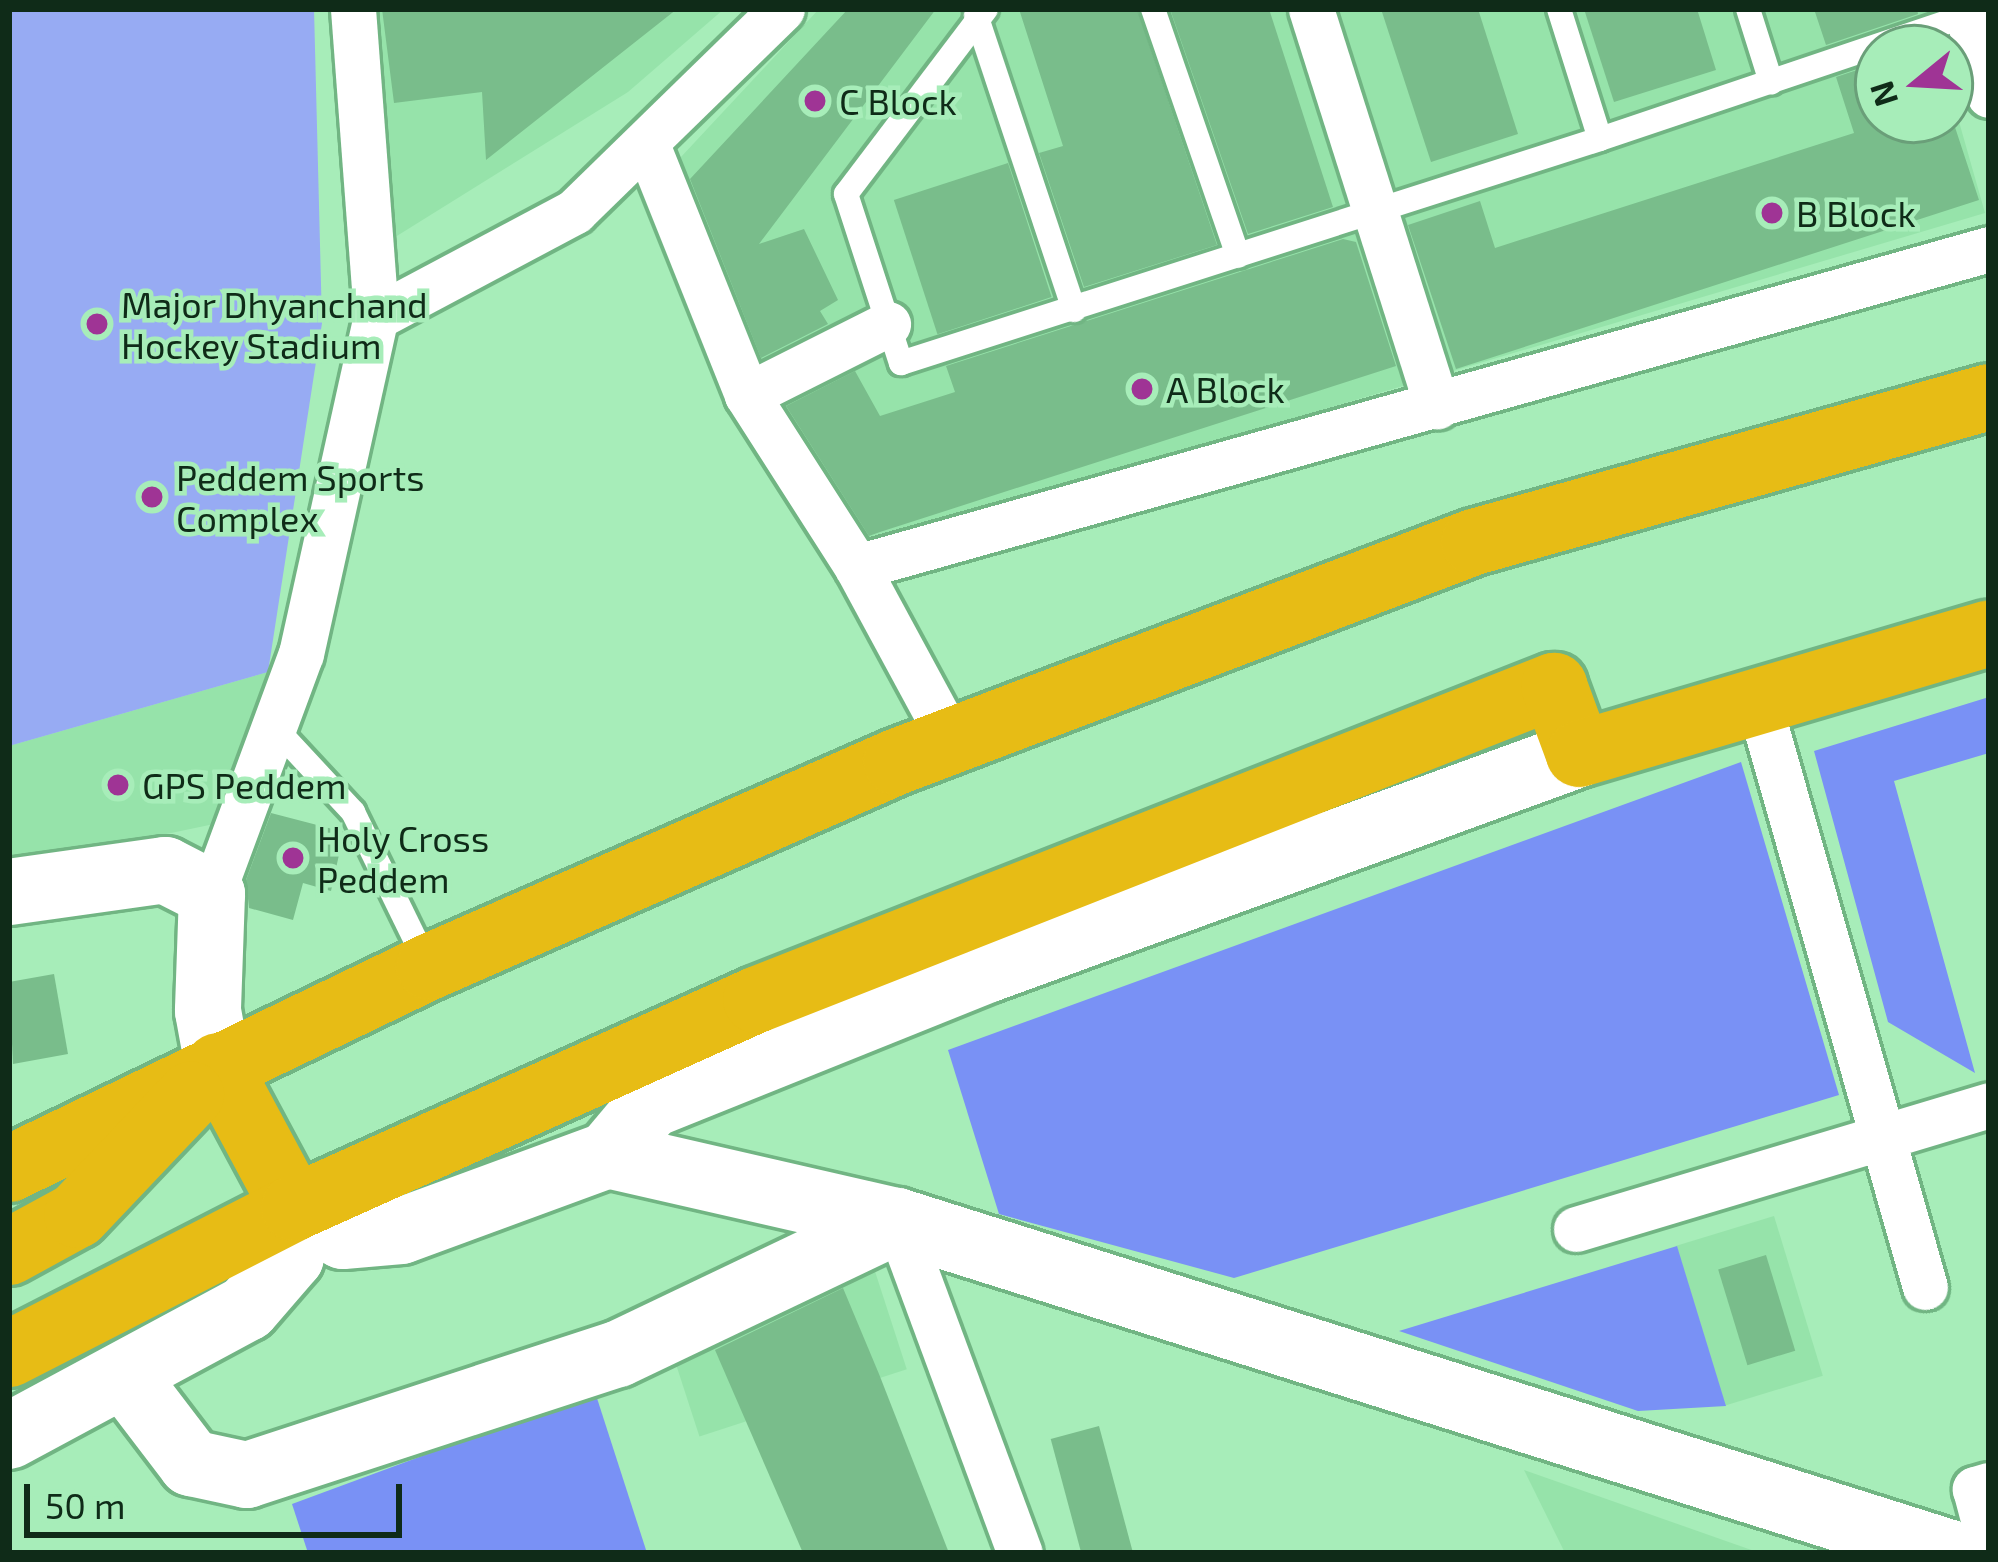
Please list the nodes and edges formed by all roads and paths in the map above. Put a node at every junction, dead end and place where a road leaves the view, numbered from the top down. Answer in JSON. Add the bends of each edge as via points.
{"nodes":[{"id":1,"x":353,"y":9,"type":"edge"},
{"id":2,"x":782,"y":9,"type":"edge"},
{"id":3,"x":1153,"y":9,"type":"edge"},
{"id":4,"x":1311,"y":9,"type":"edge"},
{"id":5,"x":1559,"y":9,"type":"edge"},
{"id":6,"x":1748,"y":9,"type":"edge"},
{"id":7,"x":981,"y":12,"type":"edge"},
{"id":8,"x":1967,"y":12,"type":"edge"},
{"id":9,"x":1771,"y":82,"type":"junction"},
{"id":10,"x":1989,"y":95,"type":"edge"},
{"id":11,"x":1600,"y":139,"type":"junction"},
{"id":12,"x":648,"y":147,"type":"junction"},
{"id":13,"x":1373,"y":211,"type":"junction"},
{"id":14,"x":1989,"y":249,"type":"edge"},
{"id":15,"x":1238,"y":256,"type":"junction"},
{"id":16,"x":1074,"y":310,"type":"junction"},
{"id":17,"x":376,"y":317,"type":"junction"},
{"id":18,"x":888,"y":324,"type":"junction"},
{"id":19,"x":747,"y":395,"type":"junction"},
{"id":20,"x":1989,"y":397,"type":"edge"},
{"id":21,"x":1437,"y":407,"type":"junction"},
{"id":22,"x":857,"y":567,"type":"junction"},
{"id":23,"x":1989,"y":633,"type":"edge"},
{"id":24,"x":1760,"y":707,"type":"junction"},
{"id":25,"x":275,"y":728,"type":"junction"},
{"id":26,"x":951,"y":741,"type":"junction"},
{"id":27,"x":1579,"y":754,"type":"junction"},
{"id":28,"x":9,"y":892,"type":"edge"},
{"id":29,"x":212,"y":894,"type":"junction"},
{"id":30,"x":429,"y":968,"type":"junction"},
{"id":31,"x":218,"y":1066,"type":"junction"},
{"id":32,"x":1989,"y":1105,"type":"edge"},
{"id":33,"x":1880,"y":1139,"type":"junction"},
{"id":34,"x":608,"y":1155,"type":"junction"},
{"id":35,"x":9,"y":1169,"type":"edge"},
{"id":36,"x":294,"y":1208,"type":"junction"},
{"id":37,"x":897,"y":1221,"type":"junction"},
{"id":38,"x":1576,"y":1228,"type":"dead end"},
{"id":39,"x":9,"y":1252,"type":"edge"},
{"id":40,"x":1925,"y":1287,"type":"dead end"},
{"id":41,"x":9,"y":1354,"type":"edge"},
{"id":42,"x":124,"y":1375,"type":"junction"},
{"id":43,"x":14,"y":1438,"type":"edge"},
{"id":44,"x":1989,"y":1485,"type":"edge"},
{"id":45,"x":1989,"y":1542,"type":"edge"},
{"id":46,"x":1019,"y":1553,"type":"edge"},
{"id":47,"x":1950,"y":1553,"type":"edge"}],
"edges":[{"from":1,"to":17,"type":"street"},
{"from":2,"to":12,"type":"street"},
{"from":3,"to":15,"type":"lane"},
{"from":4,"to":13,"type":"street"},
{"from":5,"to":11,"type":"lane"},
{"from":6,"to":9,"type":"lane"},
{"from":7,"to":16,"type":"lane"},
{"from":7,"to":18,"type":"lane","via":[[846,194]]},
{"from":8,"to":9,"type":"lane"},
{"from":8,"to":10,"type":"street"},
{"from":9,"to":11,"type":"lane"},
{"from":11,"to":13,"type":"lane"},
{"from":12,"to":17,"type":"street","via":[[575,211]]},
{"from":12,"to":19,"type":"street"},
{"from":13,"to":15,"type":"lane"},
{"from":13,"to":21,"type":"street"},
{"from":14,"to":21,"type":"street"},
{"from":15,"to":16,"type":"lane"},
{"from":16,"to":18,"type":"lane","via":[[901,363]]},
{"from":17,"to":25,"type":"street","via":[[301,654]]},
{"from":18,"to":19,"type":"street"},
{"from":19,"to":22,"type":"street"},
{"from":20,"to":26,"type":"highway","via":[[1474,542]]},
{"from":21,"to":22,"type":"street"},
{"from":22,"to":26,"type":"street"},
{"from":23,"to":24,"type":"highway"},
{"from":24,"to":27,"type":"highway"},
{"from":24,"to":33,"type":"street"},
{"from":25,"to":29,"type":"street"},
{"from":25,"to":30,"type":"lane","via":[[353,812]]},
{"from":26,"to":30,"type":"highway"},
{"from":27,"to":34,"type":"street","via":[[989,969],[650,1105]]},
{"from":27,"to":36,"type":"highway","via":[[1554,686],[756,1000]]},
{"from":28,"to":29,"type":"street","via":[[165,869]]},
{"from":29,"to":31,"type":"street","via":[[208,1011]]},
{"from":30,"to":31,"type":"highway"},
{"from":31,"to":35,"type":"highway"},
{"from":31,"to":36,"type":"highway"},
{"from":31,"to":39,"type":"highway","via":[[77,1215]]},
{"from":32,"to":33,"type":"street"},
{"from":33,"to":38,"type":"street"},
{"from":33,"to":40,"type":"street"},
{"from":34,"to":36,"type":"street","via":[[401,1231],[343,1236]]},
{"from":34,"to":37,"type":"street"},
{"from":36,"to":41,"type":"highway"},
{"from":36,"to":42,"type":"street","via":[[291,1257],[247,1308]]},
{"from":37,"to":42,"type":"street","via":[[618,1354],[247,1475],[191,1463]]},
{"from":37,"to":46,"type":"street"},
{"from":37,"to":47,"type":"street"},
{"from":42,"to":43,"type":"street"},
{"from":44,"to":45,"type":"street","via":[[1975,1489]]}]}
